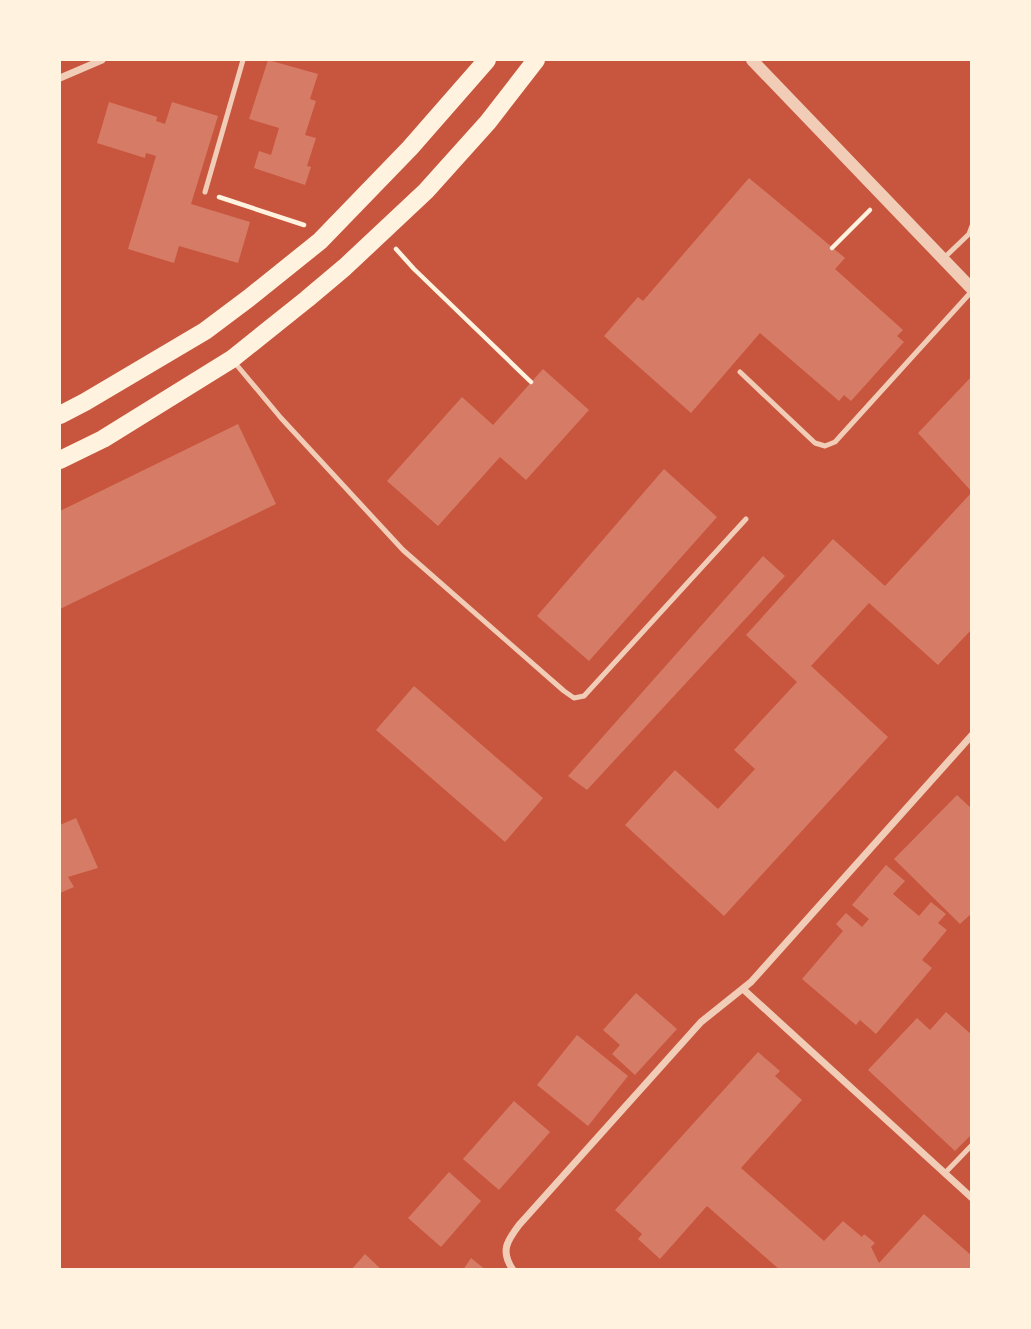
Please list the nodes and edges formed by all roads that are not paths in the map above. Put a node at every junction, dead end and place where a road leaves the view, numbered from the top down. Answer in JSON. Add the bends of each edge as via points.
{"nodes":[{"id":1,"x":102,"y":60,"type":"edge"},
{"id":2,"x":243,"y":60,"type":"edge"},
{"id":3,"x":487,"y":60,"type":"edge"},
{"id":4,"x":536,"y":60,"type":"edge"},
{"id":5,"x":752,"y":60,"type":"edge"},
{"id":6,"x":60,"y":78,"type":"edge"},
{"id":7,"x":205,"y":192,"type":"road end"},
{"id":8,"x":971,"y":226,"type":"edge"},
{"id":9,"x":970,"y":234,"type":"edge"},
{"id":10,"x":943,"y":259,"type":"junction"},
{"id":11,"x":971,"y":290,"type":"edge"},
{"id":12,"x":232,"y":359,"type":"junction"},
{"id":13,"x":740,"y":372,"type":"dead end"},
{"id":14,"x":60,"y":415,"type":"edge"},
{"id":15,"x":60,"y":460,"type":"edge"},
{"id":16,"x":747,"y":519,"type":"dead end"},
{"id":17,"x":971,"y":735,"type":"edge"},
{"id":18,"x":743,"y":989,"type":"junction"},
{"id":19,"x":971,"y":1145,"type":"edge"},
{"id":20,"x":945,"y":1173,"type":"junction"},
{"id":21,"x":971,"y":1198,"type":"edge"},
{"id":22,"x":513,"y":1269,"type":"edge"}],
"edges":[{"from":1,"to":6,"type":"street"},
{"from":2,"to":7,"type":"lane"},
{"from":3,"to":14,"type":"main road","via":[[320,241],[205,331]]},
{"from":4,"to":12,"type":"main road","via":[[426,191],[307,299]]},
{"from":5,"to":10,"type":"street"},
{"from":8,"to":9,"type":"lane"},
{"from":9,"to":10,"type":"lane"},
{"from":10,"to":11,"type":"street"},
{"from":11,"to":13,"type":"lane","via":[[835,442],[825,446],[816,443]]},
{"from":12,"to":15,"type":"main road","via":[[103,439]]},
{"from":12,"to":16,"type":"lane","via":[[402,550],[574,698],[584,696]]},
{"from":17,"to":18,"type":"street"},
{"from":18,"to":20,"type":"street"},
{"from":18,"to":22,"type":"street","via":[[701,1022],[519,1225],[505,1253]]},
{"from":19,"to":20,"type":"lane"},
{"from":20,"to":21,"type":"street"}]}
